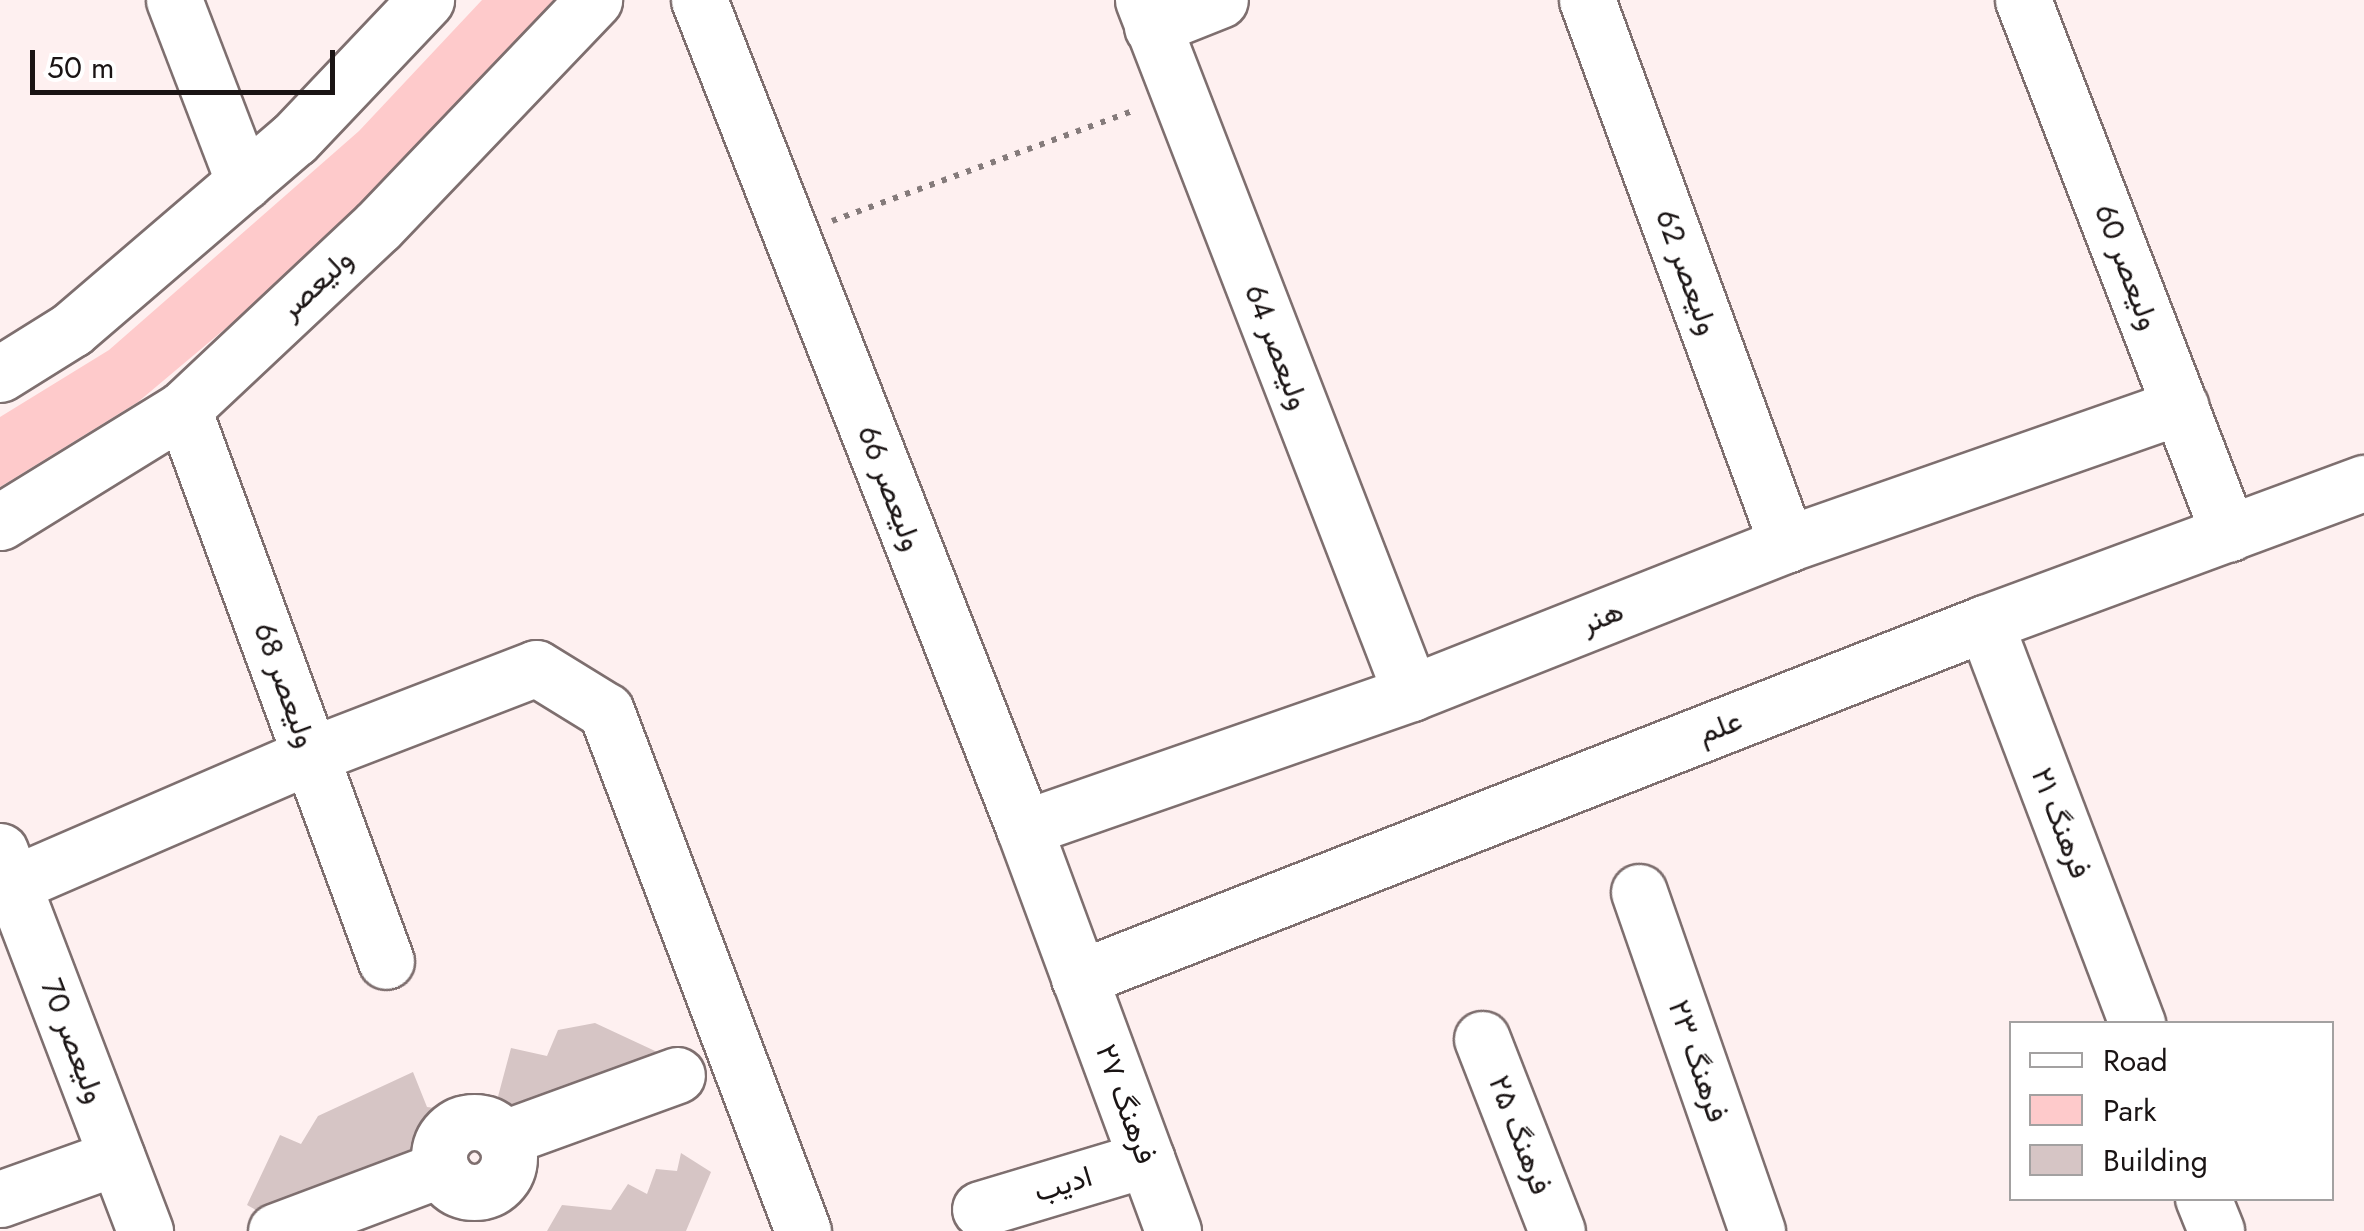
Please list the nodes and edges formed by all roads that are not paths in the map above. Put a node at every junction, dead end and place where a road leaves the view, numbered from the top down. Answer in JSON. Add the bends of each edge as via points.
{"nodes":[{"id":1,"x":174,"y":0,"type":"edge"},
{"id":2,"x":426,"y":0,"type":"edge"},
{"id":3,"x":594,"y":0,"type":"edge"},
{"id":4,"x":698,"y":0,"type":"edge"},
{"id":5,"x":1220,"y":0,"type":"edge"},
{"id":6,"x":1587,"y":0,"type":"edge"},
{"id":7,"x":2023,"y":0,"type":"edge"},
{"id":8,"x":1148,"y":14,"type":"edge"},
{"id":9,"x":244,"y":182,"type":"junction"},
{"id":10,"x":0,"y":374,"type":"edge"},
{"id":11,"x":2180,"y":406,"type":"junction"},
{"id":12,"x":183,"y":410,"type":"junction"},
{"id":13,"x":2364,"y":482,"type":"edge"},
{"id":14,"x":0,"y":522,"type":"edge"},
{"id":15,"x":2229,"y":534,"type":"junction"},
{"id":16,"x":1787,"y":544,"type":"junction"},
{"id":17,"x":1985,"y":623,"type":"junction"},
{"id":18,"x":1411,"y":693,"type":"junction"},
{"id":19,"x":310,"y":754,"type":"junction"},
{"id":20,"x":1024,"y":828,"type":"junction"},
{"id":21,"x":6,"y":867,"type":"edge"},
{"id":22,"x":1639,"y":892,"type":"dead end"},
{"id":23,"x":386,"y":961,"type":"dead end"},
{"id":24,"x":1079,"y":978,"type":"junction"},
{"id":25,"x":2136,"y":1021,"type":"edge"},
{"id":26,"x":1482,"y":1038,"type":"dead end"},
{"id":27,"x":677,"y":1074,"type":"dead end"},
{"id":28,"x":117,"y":1158,"type":"junction"},
{"id":29,"x":1146,"y":1159,"type":"junction"},
{"id":30,"x":0,"y":1198,"type":"edge"},
{"id":31,"x":2205,"y":1201,"type":"edge"},
{"id":32,"x":980,"y":1209,"type":"dead end"},
{"id":33,"x":145,"y":1231,"type":"edge"},
{"id":34,"x":276,"y":1231,"type":"edge"},
{"id":35,"x":803,"y":1231,"type":"edge"},
{"id":36,"x":1173,"y":1231,"type":"edge"},
{"id":37,"x":1557,"y":1231,"type":"edge"},
{"id":38,"x":1757,"y":1231,"type":"edge"},
{"id":39,"x":2216,"y":1231,"type":"edge"}],
"edges":[{"from":1,"to":9,"type":"street"},
{"from":2,"to":9,"type":"street"},
{"from":3,"to":12,"type":"street","name":"ولیعصر","via":[[378,226]]},
{"from":4,"to":20,"type":"street","name":"ولیعصر 66"},
{"from":5,"to":8,"type":"street"},
{"from":6,"to":16,"type":"street","name":"ولیعصر 62"},
{"from":7,"to":11,"type":"street","name":"ولیعصر 60"},
{"from":8,"to":18,"type":"street","name":"ولیعصر 64"},
{"from":9,"to":10,"type":"street","via":[[72,329]]},
{"from":11,"to":15,"type":"street","name":"ولیعصر 60"},
{"from":11,"to":16,"type":"street","name":"هنر"},
{"from":12,"to":14,"type":"street","name":"ولیعصر"},
{"from":12,"to":19,"type":"street","name":"ولیعصر 68"},
{"from":13,"to":15,"type":"street","name":"علم"},
{"from":15,"to":17,"type":"street","name":"علم"},
{"from":16,"to":18,"type":"street","name":"هنر"},
{"from":17,"to":24,"type":"street","name":"علم"},
{"from":17,"to":25,"type":"street","name":"فرهنگ ۲۱"},
{"from":18,"to":20,"type":"street","name":"هنر"},
{"from":19,"to":21,"type":"street"},
{"from":19,"to":23,"type":"street","name":"ولیعصر 68"},
{"from":19,"to":35,"type":"street","via":[[536,668],[606,712]]},
{"from":20,"to":24,"type":"street","name":"ولیعصر 66"},
{"from":21,"to":28,"type":"street","name":"ولیعصر 70"},
{"from":22,"to":38,"type":"street","name":"فرهنگ ۲۳"},
{"from":24,"to":29,"type":"street","name":"فرهنگ ۲۷"},
{"from":26,"to":37,"type":"street","name":"فرهنگ ۲۵"},
{"from":27,"to":34,"type":"street","via":[[504,1138],[480,1122],[466,1122],[443,1140],[441,1169]]},
{"from":28,"to":30,"type":"street"},
{"from":28,"to":33,"type":"street","name":"ولیعصر 70"},
{"from":29,"to":32,"type":"street","name":"ادیب"},
{"from":29,"to":36,"type":"street","name":"فرهنگ ۲۷"},
{"from":31,"to":39,"type":"street"}]}
